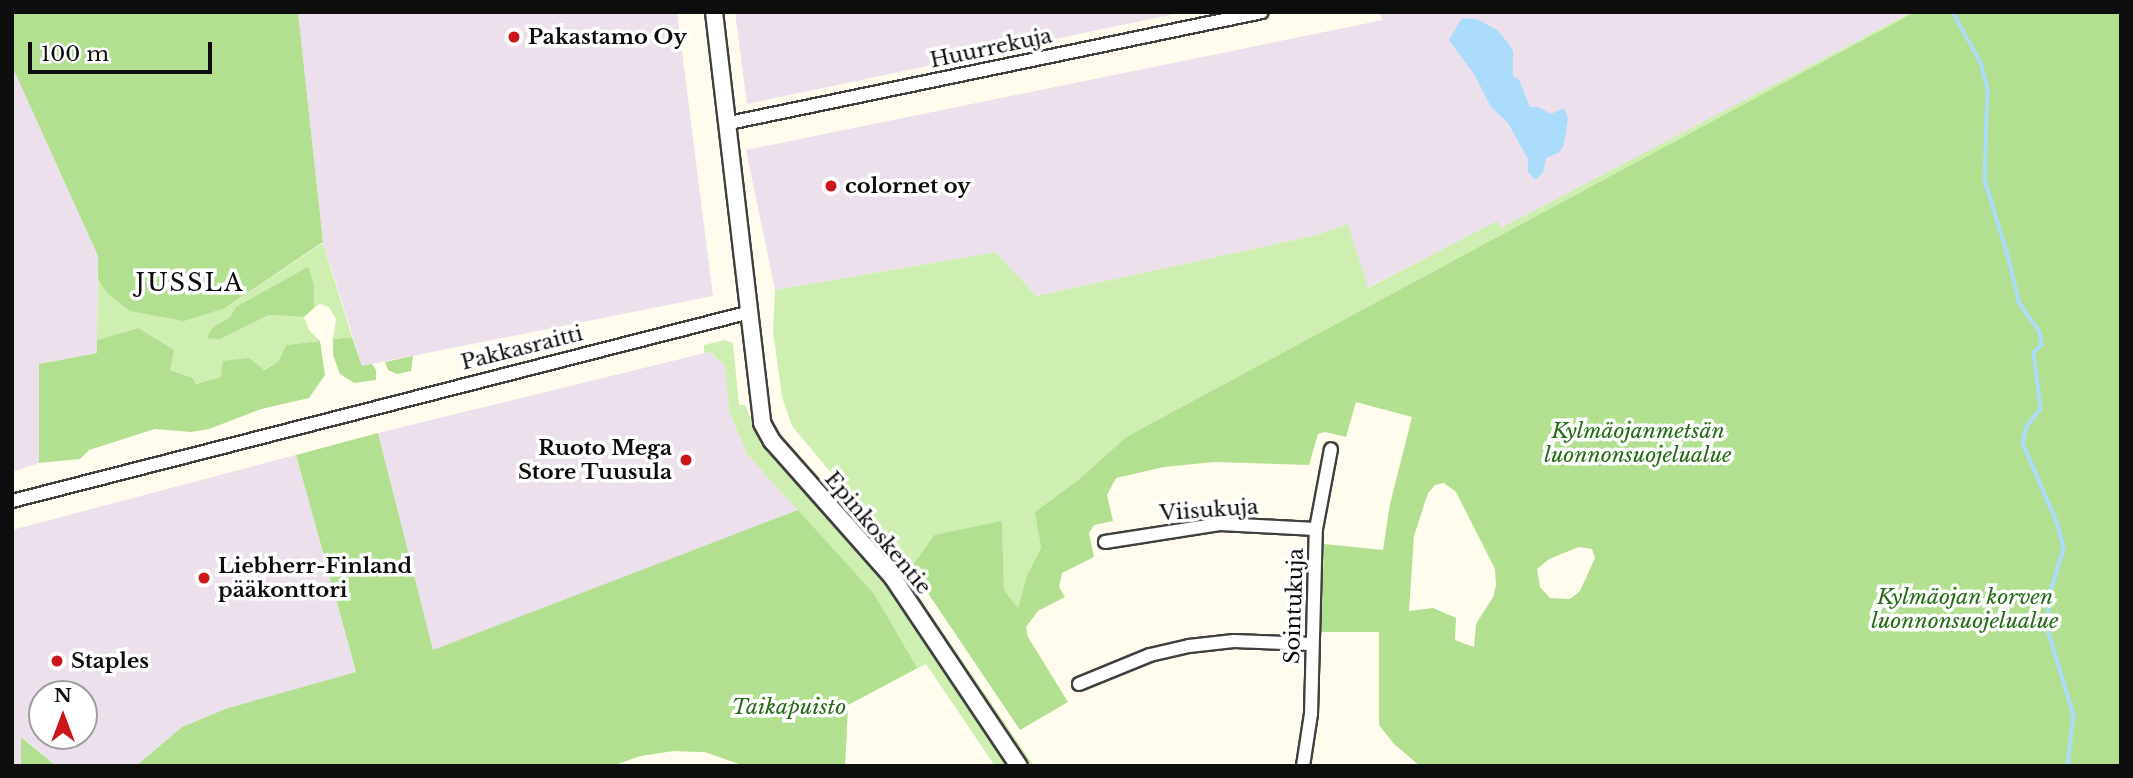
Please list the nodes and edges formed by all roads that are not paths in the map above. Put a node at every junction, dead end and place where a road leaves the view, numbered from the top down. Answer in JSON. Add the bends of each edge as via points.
{"nodes":[{"id":1,"x":714,"y":12,"type":"edge"},
{"id":2,"x":1262,"y":12,"type":"edge"},
{"id":3,"x":729,"y":123,"type":"junction"},
{"id":4,"x":750,"y":312,"type":"junction"},
{"id":5,"x":1331,"y":449,"type":"dead end"},
{"id":6,"x":12,"y":501,"type":"edge"},
{"id":7,"x":1316,"y":529,"type":"junction"},
{"id":8,"x":1105,"y":542,"type":"dead end"},
{"id":9,"x":1311,"y":644,"type":"junction"},
{"id":10,"x":1079,"y":684,"type":"dead end"},
{"id":11,"x":1019,"y":766,"type":"edge"},
{"id":12,"x":1303,"y":766,"type":"edge"}],
"edges":[{"from":1,"to":3,"type":"street"},
{"from":2,"to":3,"type":"street","name":"Huurrekuja"},
{"from":3,"to":4,"type":"street"},
{"from":4,"to":6,"type":"street","name":"Pakkasraitti"},
{"from":4,"to":11,"type":"street","name":"Epinkoskentie","via":[[758,402],[768,434],[893,578]]},
{"from":5,"to":7,"type":"street","name":"Sointukuja"},
{"from":7,"to":8,"type":"street","name":"Viisukuja","via":[[1220,524]]},
{"from":7,"to":9,"type":"street","name":"Sointukuja"},
{"from":9,"to":10,"type":"street","via":[[1234,641],[1189,646],[1150,655]]},
{"from":9,"to":12,"type":"street","name":"Sointukuja","via":[[1311,714]]}]}
